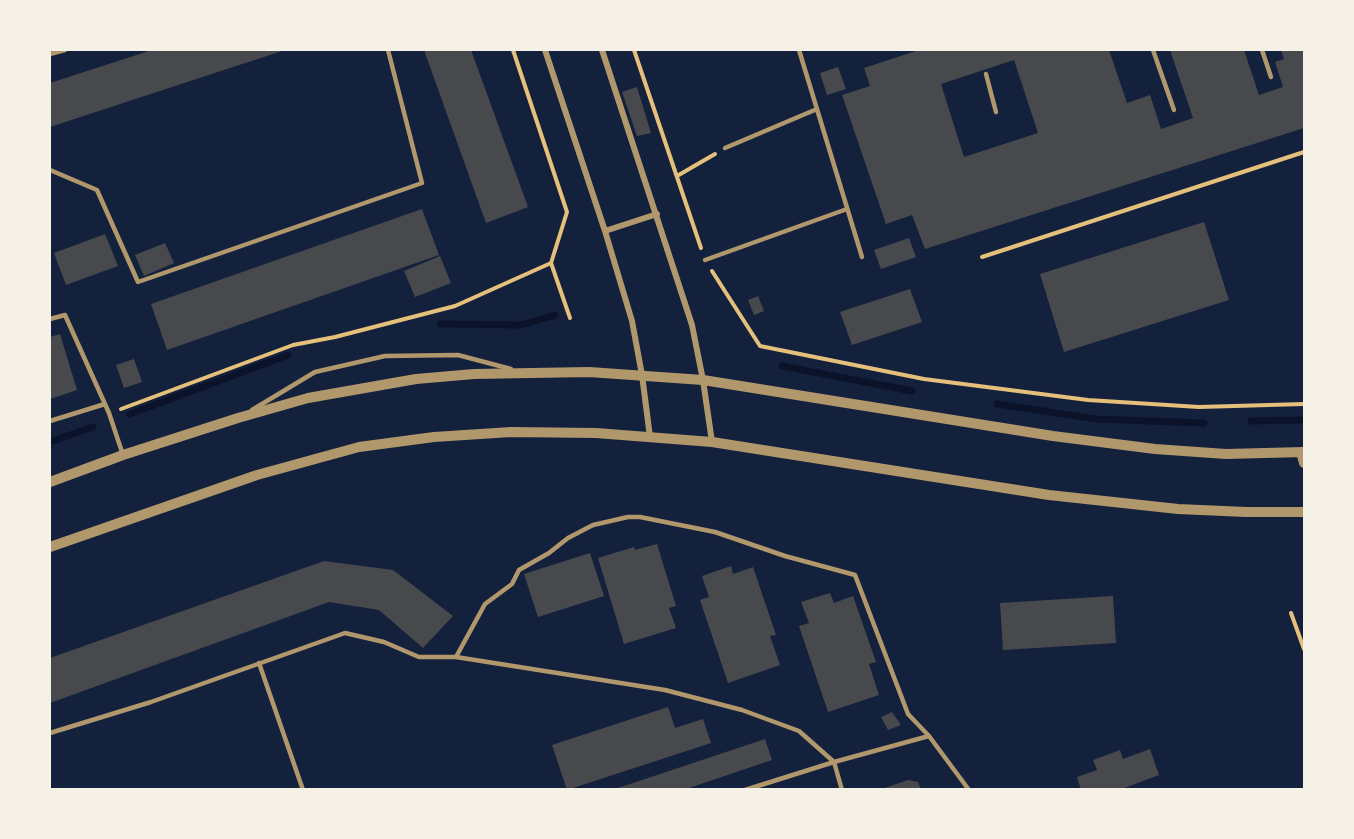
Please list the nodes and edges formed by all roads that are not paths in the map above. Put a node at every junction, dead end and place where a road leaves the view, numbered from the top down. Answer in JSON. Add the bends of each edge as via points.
{"nodes":[{"id":1,"x":65,"y":50,"type":"edge"},
{"id":2,"x":388,"y":50,"type":"edge"},
{"id":3,"x":544,"y":50,"type":"edge"},
{"id":4,"x":602,"y":50,"type":"edge"},
{"id":5,"x":799,"y":50,"type":"edge"},
{"id":6,"x":1154,"y":50,"type":"edge"},
{"id":7,"x":1262,"y":50,"type":"edge"},
{"id":8,"x":50,"y":54,"type":"edge"},
{"id":9,"x":986,"y":74,"type":"dead end"},
{"id":10,"x":1271,"y":77,"type":"dead end"},
{"id":11,"x":817,"y":109,"type":"junction"},
{"id":12,"x":1174,"y":110,"type":"dead end"},
{"id":13,"x":996,"y":112,"type":"dead end"},
{"id":14,"x":725,"y":148,"type":"road end"},
{"id":15,"x":50,"y":170,"type":"edge"},
{"id":16,"x":847,"y":209,"type":"junction"},
{"id":17,"x":657,"y":214,"type":"junction"},
{"id":18,"x":605,"y":231,"type":"junction"},
{"id":19,"x":862,"y":257,"type":"dead end"},
{"id":20,"x":705,"y":260,"type":"road end"},
{"id":21,"x":50,"y":319,"type":"edge"},
{"id":22,"x":525,"y":373,"type":"junction"},
{"id":23,"x":642,"y":375,"type":"junction"},
{"id":24,"x":703,"y":380,"type":"junction"},
{"id":25,"x":105,"y":404,"type":"junction"},
{"id":26,"x":238,"y":418,"type":"junction"},
{"id":27,"x":50,"y":421,"type":"edge"},
{"id":28,"x":650,"y":437,"type":"junction"},
{"id":29,"x":712,"y":442,"type":"junction"},
{"id":30,"x":1303,"y":452,"type":"edge"},
{"id":31,"x":123,"y":455,"type":"junction"},
{"id":32,"x":1305,"y":463,"type":"edge"},
{"id":33,"x":50,"y":482,"type":"edge"},
{"id":34,"x":1305,"y":512,"type":"edge"},
{"id":35,"x":50,"y":547,"type":"edge"},
{"id":36,"x":456,"y":657,"type":"junction"},
{"id":37,"x":259,"y":663,"type":"junction"},
{"id":38,"x":50,"y":733,"type":"edge"},
{"id":39,"x":929,"y":736,"type":"junction"},
{"id":40,"x":834,"y":762,"type":"junction"},
{"id":41,"x":303,"y":789,"type":"edge"},
{"id":42,"x":745,"y":789,"type":"edge"},
{"id":43,"x":842,"y":789,"type":"edge"},
{"id":44,"x":969,"y":789,"type":"edge"}],
"edges":[{"from":1,"to":8,"type":"lane"},
{"from":2,"to":15,"type":"lane","via":[[422,183],[411,187],[138,282],[97,190]]},
{"from":3,"to":18,"type":"street"},
{"from":4,"to":17,"type":"street"},
{"from":5,"to":11,"type":"lane"},
{"from":6,"to":12,"type":"lane"},
{"from":7,"to":10,"type":"lane"},
{"from":9,"to":13,"type":"lane"},
{"from":11,"to":14,"type":"lane"},
{"from":11,"to":16,"type":"lane"},
{"from":16,"to":19,"type":"lane"},
{"from":16,"to":20,"type":"lane"},
{"from":17,"to":18,"type":"street"},
{"from":17,"to":24,"type":"street","via":[[692,325]]},
{"from":18,"to":23,"type":"street","via":[[632,321]]},
{"from":21,"to":25,"type":"lane","via":[[65,315]]},
{"from":22,"to":23,"type":"street"},
{"from":22,"to":26,"type":"street","via":[[416,379],[308,398]]},
{"from":22,"to":26,"type":"lane","via":[[458,355],[385,356],[315,372]]},
{"from":23,"to":24,"type":"street"},
{"from":23,"to":28,"type":"street"},
{"from":24,"to":29,"type":"street"},
{"from":24,"to":30,"type":"street","via":[[1155,449],[1226,454]]},
{"from":25,"to":27,"type":"lane"},
{"from":25,"to":31,"type":"lane"},
{"from":26,"to":31,"type":"street"},
{"from":28,"to":29,"type":"street"},
{"from":28,"to":35,"type":"street","via":[[511,432],[359,447],[257,475]]},
{"from":29,"to":34,"type":"street","via":[[1061,496],[1178,509]]},
{"from":30,"to":32,"type":"street"},
{"from":31,"to":33,"type":"street"},
{"from":36,"to":37,"type":"lane","via":[[419,657],[384,642],[345,633]]},
{"from":36,"to":39,"type":"lane","via":[[485,604],[512,584],[519,570],[593,525],[640,517],[715,532],[855,575],[908,714]]},
{"from":36,"to":40,"type":"lane","via":[[665,690],[742,710],[799,731]]},
{"from":37,"to":38,"type":"lane"},
{"from":37,"to":41,"type":"lane"},
{"from":39,"to":40,"type":"lane"},
{"from":39,"to":44,"type":"lane"},
{"from":40,"to":42,"type":"lane"},
{"from":40,"to":43,"type":"lane"}]}
